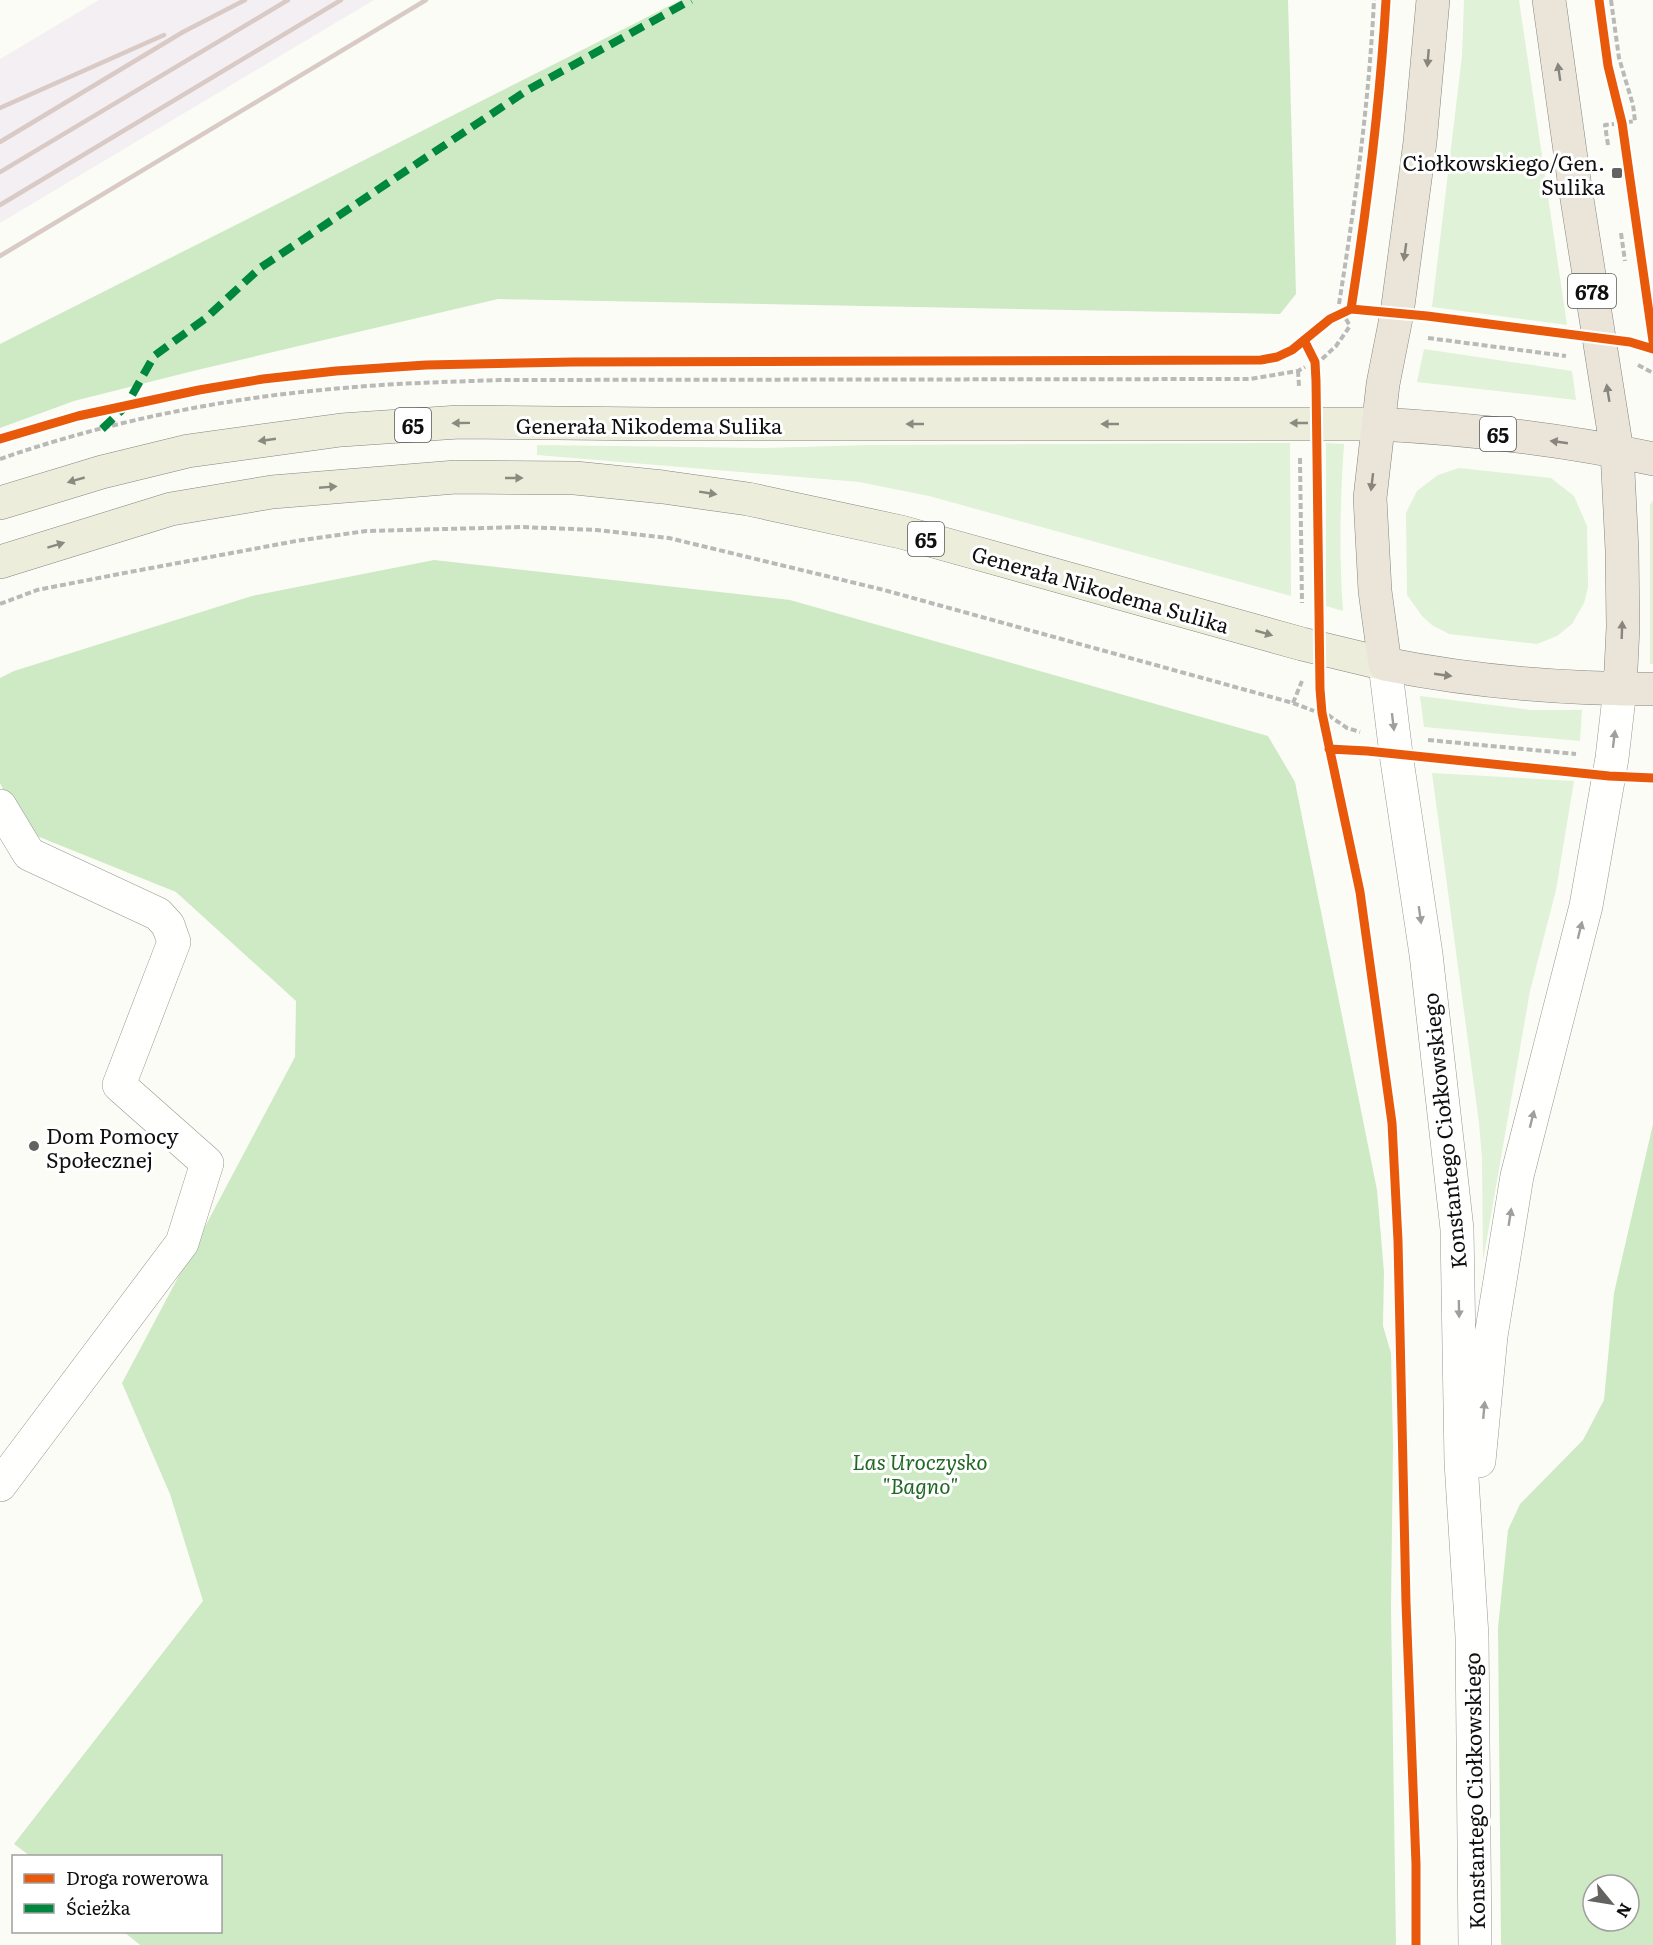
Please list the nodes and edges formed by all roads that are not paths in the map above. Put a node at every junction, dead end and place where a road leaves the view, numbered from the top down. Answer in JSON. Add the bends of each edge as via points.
{"nodes":[{"id":1,"x":1433,"y":0,"type":"edge"},
{"id":2,"x":1549,"y":0,"type":"edge"},
{"id":3,"x":1379,"y":424,"type":"junction"},
{"id":4,"x":1617,"y":451,"type":"junction"},
{"id":5,"x":1653,"y":459,"type":"edge"},
{"id":6,"x":0,"y":503,"type":"edge"},
{"id":7,"x":0,"y":562,"type":"edge"},
{"id":8,"x":1386,"y":664,"type":"junction"},
{"id":9,"x":1620,"y":689,"type":"junction"},
{"id":10,"x":1653,"y":689,"type":"edge"},
{"id":11,"x":0,"y":806,"type":"edge"},
{"id":12,"x":0,"y":1485,"type":"edge"},
{"id":13,"x":1472,"y":1636,"type":"junction"},
{"id":14,"x":1475,"y":1945,"type":"edge"}],
"edges":[{"from":1,"to":3,"type":"highway","one_way":true,"via":[[1420,142]]},
{"from":4,"to":2,"type":"highway","number":"678","one_way":true},
{"from":4,"to":3,"type":"highway","number":"65","one_way":true,"via":[[1455,428]]},
{"from":3,"to":6,"type":"main road","name":"Generała Nikodema Sulika","number":"65","one_way":true,"via":[[459,422],[341,430],[188,450]]},
{"from":3,"to":8,"type":"highway","one_way":true,"via":[[1370,498],[1375,591]]},
{"from":4,"to":5,"type":"highway","number":"65"},
{"from":9,"to":4,"type":"highway","number":"678","one_way":true,"via":[[1623,627]]},
{"from":7,"to":8,"type":"main road","name":"Generała Nikodema Sulika","number":"65","one_way":true,"via":[[171,509],[272,492],[456,477],[575,478],[748,499],[901,532]]},
{"from":8,"to":9,"type":"highway","number":"65","one_way":true,"via":[[1491,682]]},
{"from":8,"to":13,"type":"street","name":"Konstantego Ciołkowskiego","one_way":true,"via":[[1457,1229],[1461,1462]]},
{"from":9,"to":10,"type":"highway","number":"65"},
{"from":13,"to":9,"type":"street","name":"Konstantego Ciołkowskiego","one_way":true,"via":[[1479,1463],[1491,1336],[1517,1176],[1586,906]]},
{"from":11,"to":12,"type":"street","via":[[29,854],[158,914],[168,925],[174,942],[120,1085],[207,1163],[182,1243]]},
{"from":13,"to":14,"type":"street","name":"Konstantego Ciołkowskiego"}]}
